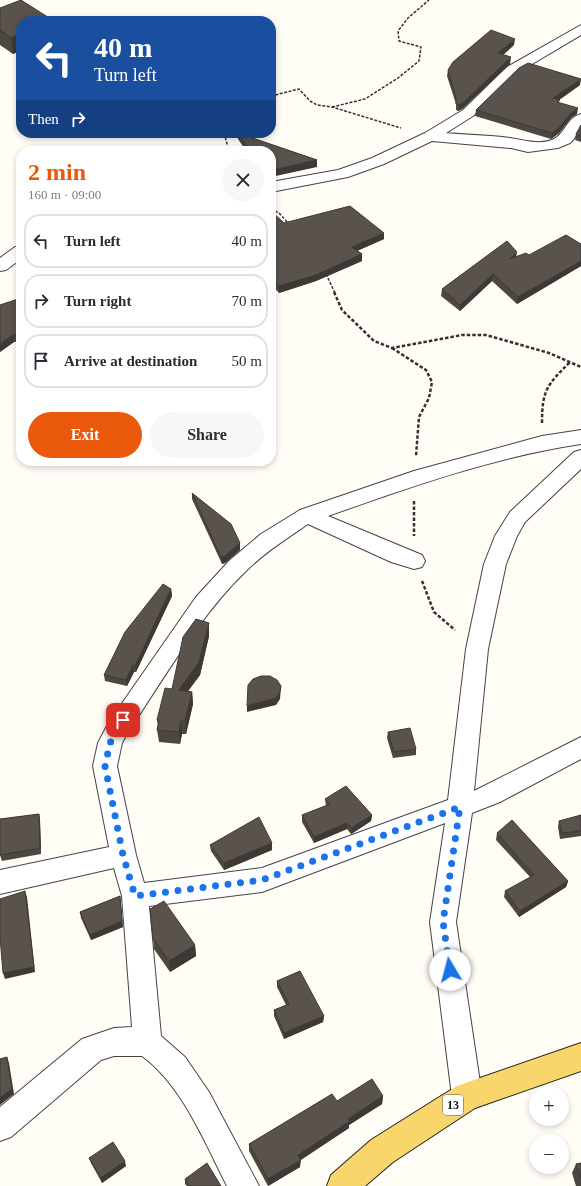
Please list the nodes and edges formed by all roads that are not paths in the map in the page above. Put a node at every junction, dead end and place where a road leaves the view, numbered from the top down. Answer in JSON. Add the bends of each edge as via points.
{"nodes":[{"id":1,"x":581,"y":28,"type":"edge"},
{"id":2,"x":581,"y":119,"type":"edge"},
{"id":3,"x":430,"y":136,"type":"junction"},
{"id":4,"x":276,"y":186,"type":"edge"},
{"id":5,"x":16,"y":253,"type":"edge"},
{"id":6,"x":16,"y":254,"type":"edge"},
{"id":7,"x":0,"y":260,"type":"edge"},
{"id":8,"x":0,"y":266,"type":"edge"},
{"id":9,"x":581,"y":436,"type":"edge"},
{"id":10,"x":581,"y":457,"type":"edge"},
{"id":11,"x":307,"y":515,"type":"junction"},
{"id":12,"x":414,"y":560,"type":"dead end"},
{"id":13,"x":581,"y":748,"type":"edge"},
{"id":14,"x":460,"y":807,"type":"junction"},
{"id":15,"x":123,"y":855,"type":"junction"},
{"id":16,"x":0,"y":882,"type":"edge"},
{"id":17,"x":135,"y":896,"type":"junction"},
{"id":18,"x":147,"y":1043,"type":"junction"},
{"id":19,"x":581,"y":1057,"type":"edge"},
{"id":20,"x":467,"y":1096,"type":"junction"},
{"id":21,"x":0,"y":1126,"type":"edge"},
{"id":22,"x":244,"y":1186,"type":"edge"},
{"id":23,"x":342,"y":1186,"type":"edge"}],
"edges":[{"from":1,"to":3,"type":"street","via":[[512,70],[468,113]]},
{"from":2,"to":3,"type":"street","via":[[564,140],[553,145],[528,147],[511,143]]},
{"from":3,"to":4,"type":"street","via":[[378,161],[342,174]]},
{"from":5,"to":7,"type":"street"},
{"from":6,"to":8,"type":"street"},
{"from":9,"to":11,"type":"street","via":[[542,443],[414,478]]},
{"from":10,"to":14,"type":"street","via":[[517,517],[495,564],[477,649]]},
{"from":11,"to":12,"type":"street","via":[[399,556]]},
{"from":11,"to":15,"type":"street","via":[[269,539],[237,567],[204,603],[117,729],[110,743],[105,766]]},
{"from":13,"to":14,"type":"street","via":[[492,795]]},
{"from":14,"to":17,"type":"street","via":[[262,880]]},
{"from":14,"to":20,"type":"street","via":[[443,922]]},
{"from":15,"to":16,"type":"street"},
{"from":15,"to":17,"type":"street"},
{"from":17,"to":18,"type":"street"},
{"from":18,"to":21,"type":"street","via":[[114,1042],[92,1049]]},
{"from":18,"to":22,"type":"street","via":[[175,1067],[199,1102]]},
{"from":19,"to":20,"type":"main road","number":"13"},
{"from":20,"to":23,"type":"main road","number":"13","via":[[382,1150]]}]}
